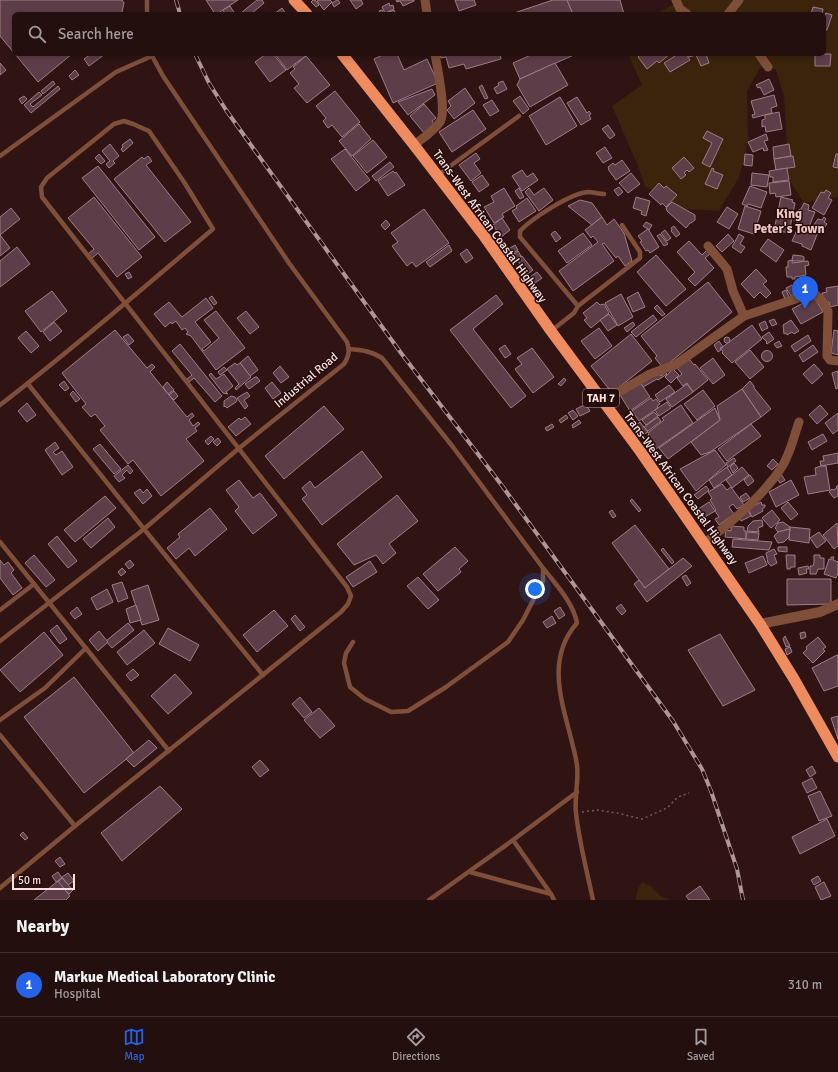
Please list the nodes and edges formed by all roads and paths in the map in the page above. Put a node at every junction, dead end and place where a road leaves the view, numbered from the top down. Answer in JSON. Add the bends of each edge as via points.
{"nodes":[{"id":1,"x":147,"y":0,"type":"edge"},
{"id":2,"x":294,"y":0,"type":"edge"},
{"id":3,"x":425,"y":0,"type":"edge"},
{"id":4,"x":676,"y":0,"type":"edge"},
{"id":5,"x":739,"y":0,"type":"edge"},
{"id":6,"x":147,"y":12,"type":"edge"},
{"id":7,"x":305,"y":12,"type":"edge"},
{"id":8,"x":427,"y":12,"type":"edge"},
{"id":9,"x":684,"y":12,"type":"edge"},
{"id":10,"x":730,"y":12,"type":"edge"},
{"id":11,"x":149,"y":56,"type":"edge"},
{"id":12,"x":152,"y":56,"type":"edge"},
{"id":13,"x":344,"y":56,"type":"edge"},
{"id":14,"x":435,"y":56,"type":"edge"},
{"id":15,"x":760,"y":56,"type":"edge"},
{"id":16,"x":768,"y":67,"type":"dead end"},
{"id":17,"x":518,"y":116,"type":"dead end"},
{"id":18,"x":414,"y":145,"type":"junction"},
{"id":19,"x":0,"y":156,"type":"edge"},
{"id":20,"x":438,"y":175,"type":"junction"},
{"id":21,"x":604,"y":194,"type":"dead end"},
{"id":22,"x":622,"y":225,"type":"dead end"},
{"id":23,"x":708,"y":246,"type":"dead end"},
{"id":24,"x":125,"y":304,"type":"junction"},
{"id":25,"x":578,"y":306,"type":"junction"},
{"id":26,"x":744,"y":316,"type":"junction"},
{"id":27,"x":551,"y":331,"type":"junction"},
{"id":28,"x":349,"y":349,"type":"junction"},
{"id":29,"x":838,"y":361,"type":"edge"},
{"id":30,"x":28,"y":384,"type":"junction"},
{"id":31,"x":603,"y":401,"type":"junction"},
{"id":32,"x":0,"y":405,"type":"edge"},
{"id":33,"x":799,"y":422,"type":"dead end"},
{"id":34,"x":238,"y":449,"type":"junction"},
{"id":35,"x":144,"y":529,"type":"junction"},
{"id":36,"x":0,"y":542,"type":"edge"},
{"id":37,"x":705,"y":543,"type":"junction"},
{"id":38,"x":544,"y":568,"type":"junction"},
{"id":39,"x":34,"y":584,"type":"junction"},
{"id":40,"x":49,"y":603,"type":"junction"},
{"id":41,"x":838,"y":604,"type":"edge"},
{"id":42,"x":0,"y":610,"type":"edge"},
{"id":43,"x":760,"y":624,"type":"junction"},
{"id":44,"x":0,"y":641,"type":"edge"},
{"id":45,"x":353,"y":642,"type":"dead end"},
{"id":46,"x":86,"y":648,"type":"junction"},
{"id":47,"x":263,"y":675,"type":"junction"},
{"id":48,"x":0,"y":720,"type":"edge"},
{"id":49,"x":0,"y":735,"type":"edge"},
{"id":50,"x":169,"y":751,"type":"junction"},
{"id":51,"x":838,"y":757,"type":"edge"},
{"id":52,"x":577,"y":792,"type":"junction"},
{"id":53,"x":689,"y":793,"type":"dead end"},
{"id":54,"x":576,"y":812,"type":"junction"},
{"id":55,"x":75,"y":826,"type":"junction"},
{"id":56,"x":513,"y":840,"type":"junction"},
{"id":57,"x":470,"y":872,"type":"junction"},
{"id":58,"x":0,"y":888,"type":"edge"},
{"id":59,"x":551,"y":894,"type":"junction"},
{"id":60,"x":428,"y":900,"type":"edge"},
{"id":61,"x":554,"y":900,"type":"edge"},
{"id":62,"x":593,"y":900,"type":"edge"}],
"edges":[{"from":1,"to":6,"type":"lane"},
{"from":2,"to":7,"type":"highway"},
{"from":3,"to":8,"type":"street"},
{"from":4,"to":9,"type":"street"},
{"from":5,"to":10,"type":"street"},
{"from":11,"to":19,"type":"lane","via":[[116,72]]},
{"from":12,"to":28,"type":"lane","name":"Industrial Road"},
{"from":13,"to":18,"type":"highway","name":"Trans-West African Coastal Highway","number":"TAH 7"},
{"from":14,"to":18,"type":"street","via":[[443,106],[442,118],[434,129]]},
{"from":15,"to":16,"type":"street"},
{"from":17,"to":20,"type":"lane"},
{"from":18,"to":20,"type":"highway","name":"Trans-West African Coastal Highway","number":"TAH 7"},
{"from":20,"to":27,"type":"highway","name":"Trans-West African Coastal Highway","number":"TAH 7"},
{"from":21,"to":25,"type":"lane","via":[[588,192],[577,195],[553,207],[520,231],[520,237]]},
{"from":22,"to":25,"type":"lane","via":[[640,252],[640,258]]},
{"from":23,"to":26,"type":"street","via":[[727,269]]},
{"from":24,"to":24,"type":"lane","via":[[42,197],[41,187],[47,178],[114,124],[124,121],[149,131],[213,229]]},
{"from":24,"to":30,"type":"lane"},
{"from":24,"to":34,"type":"lane"},
{"from":25,"to":27,"type":"lane","via":[[574,313]]},
{"from":26,"to":29,"type":"street","via":[[814,293],[828,311],[827,356],[830,360]]},
{"from":26,"to":31,"type":"street","via":[[675,365],[650,374]]},
{"from":27,"to":31,"type":"highway","name":"Trans-West African Coastal Highway","number":"TAH 7"},
{"from":28,"to":34,"type":"lane","name":"Industrial Road","via":[[349,356],[344,364]]},
{"from":28,"to":38,"type":"lane","via":[[365,350],[382,358]]},
{"from":30,"to":32,"type":"lane"},
{"from":30,"to":35,"type":"lane"},
{"from":31,"to":37,"type":"highway","name":"Trans-West African Coastal Highway","number":"TAH 7"},
{"from":33,"to":37,"type":"street","via":[[790,451],[772,480],[740,514]]},
{"from":34,"to":35,"type":"lane","name":"Industrial Road"},
{"from":34,"to":47,"type":"lane","via":[[347,587],[351,596],[342,612]]},
{"from":35,"to":40,"type":"lane","name":"Industrial Road"},
{"from":35,"to":47,"type":"lane"},
{"from":36,"to":39,"type":"lane"},
{"from":37,"to":43,"type":"highway","name":"Trans-West African Coastal Highway","number":"TAH 7"},
{"from":38,"to":45,"type":"lane","via":[[543,581],[523,620],[508,642],[408,711],[391,712],[365,699],[350,687],[344,663],[346,653]]},
{"from":38,"to":52,"type":"lane","via":[[567,600],[577,623],[568,633],[558,661],[558,676],[577,766]]},
{"from":39,"to":40,"type":"lane"},
{"from":39,"to":42,"type":"lane"},
{"from":40,"to":44,"type":"lane","name":"Industrial Road"},
{"from":40,"to":46,"type":"lane"},
{"from":41,"to":43,"type":"street","via":[[820,612]]},
{"from":43,"to":51,"type":"highway","name":"Trans-West African Coastal Highway","number":"TAH 7"},
{"from":46,"to":48,"type":"lane","via":[[45,688]]},
{"from":46,"to":50,"type":"lane"},
{"from":47,"to":50,"type":"lane"},
{"from":49,"to":55,"type":"lane"},
{"from":50,"to":55,"type":"lane"},
{"from":52,"to":54,"type":"lane"},
{"from":52,"to":56,"type":"lane"},
{"from":53,"to":54,"type":"path","via":[[678,797],[667,808],[642,819],[596,810]]},
{"from":54,"to":62,"type":"lane"},
{"from":55,"to":58,"type":"lane"},
{"from":56,"to":57,"type":"lane"},
{"from":56,"to":59,"type":"lane"},
{"from":57,"to":59,"type":"lane"},
{"from":57,"to":60,"type":"lane"},
{"from":59,"to":61,"type":"lane"}]}
